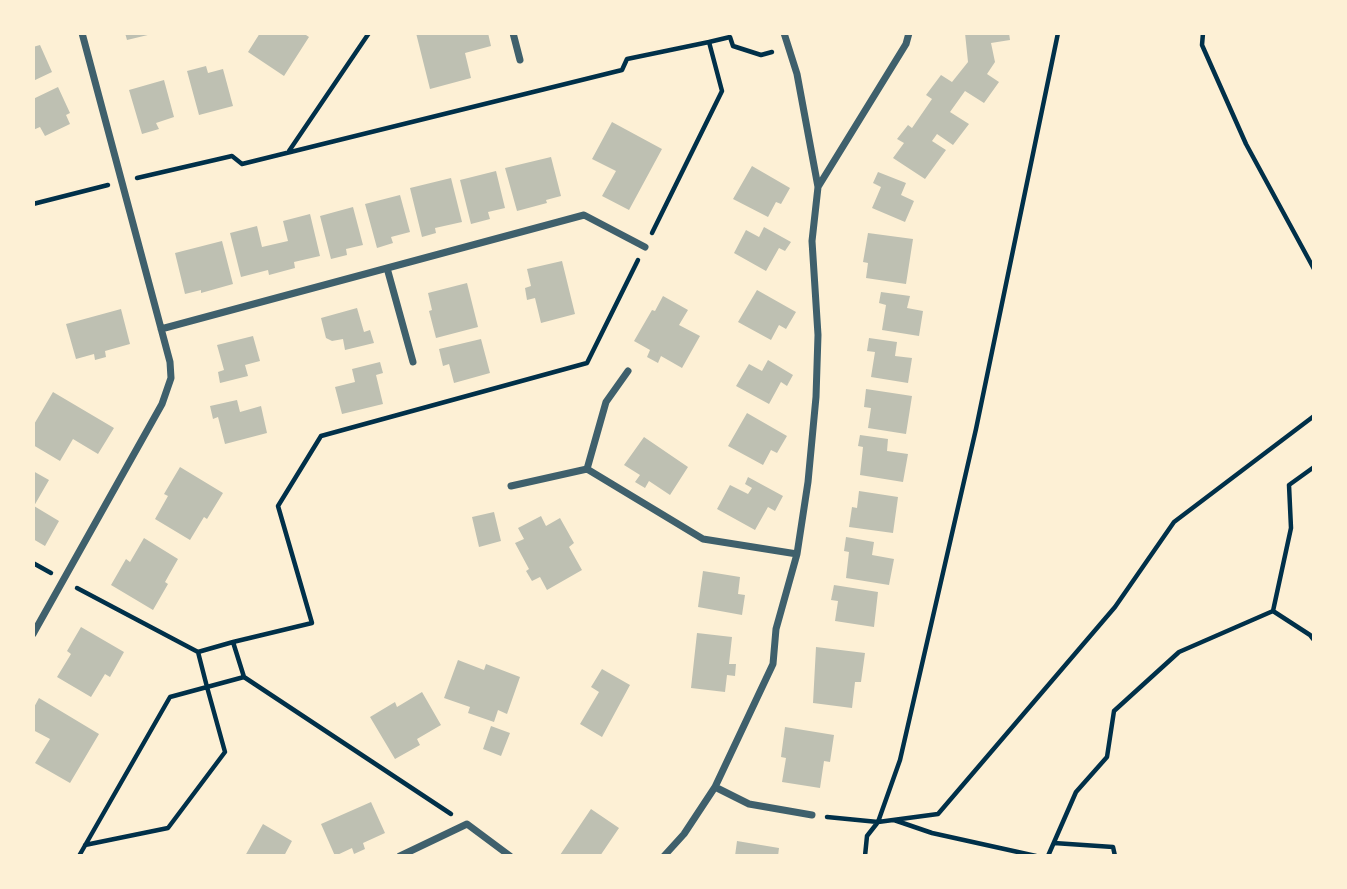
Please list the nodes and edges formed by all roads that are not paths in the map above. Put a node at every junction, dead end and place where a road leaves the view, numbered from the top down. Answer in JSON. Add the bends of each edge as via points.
{"nodes":[{"id":1,"x":82,"y":33,"type":"edge"},
{"id":2,"x":513,"y":33,"type":"edge"},
{"id":3,"x":784,"y":33,"type":"edge"},
{"id":4,"x":909,"y":33,"type":"edge"},
{"id":5,"x":520,"y":60,"type":"dead end"},
{"id":6,"x":818,"y":187,"type":"junction"},
{"id":7,"x":645,"y":247,"type":"road end"},
{"id":8,"x":387,"y":268,"type":"junction"},
{"id":9,"x":160,"y":329,"type":"junction"},
{"id":10,"x":413,"y":362,"type":"dead end"},
{"id":11,"x":628,"y":371,"type":"dead end"},
{"id":12,"x":587,"y":469,"type":"junction"},
{"id":13,"x":511,"y":485,"type":"dead end"},
{"id":14,"x":797,"y":554,"type":"junction"},
{"id":15,"x":33,"y":634,"type":"edge"},
{"id":16,"x":715,"y":787,"type":"junction"},
{"id":17,"x":813,"y":816,"type":"road end"},
{"id":18,"x":400,"y":856,"type":"edge"},
{"id":19,"x":510,"y":856,"type":"edge"},
{"id":20,"x":664,"y":856,"type":"edge"}],
"edges":[{"from":1,"to":9,"type":"street"},
{"from":2,"to":5,"type":"street"},
{"from":3,"to":6,"type":"street","via":[[797,74]]},
{"from":4,"to":6,"type":"street"},
{"from":6,"to":14,"type":"street","via":[[812,241],[818,335],[816,397]]},
{"from":7,"to":8,"type":"street","via":[[584,215]]},
{"from":8,"to":9,"type":"street"},
{"from":8,"to":10,"type":"street"},
{"from":9,"to":15,"type":"street","via":[[170,362],[165,397]]},
{"from":11,"to":12,"type":"street","via":[[606,402]]},
{"from":12,"to":13,"type":"street"},
{"from":12,"to":14,"type":"street","via":[[703,540]]},
{"from":14,"to":16,"type":"street","via":[[776,629],[773,664]]},
{"from":16,"to":17,"type":"street","via":[[750,804]]},
{"from":16,"to":20,"type":"street"},
{"from":18,"to":19,"type":"street","via":[[467,824]]}]}
